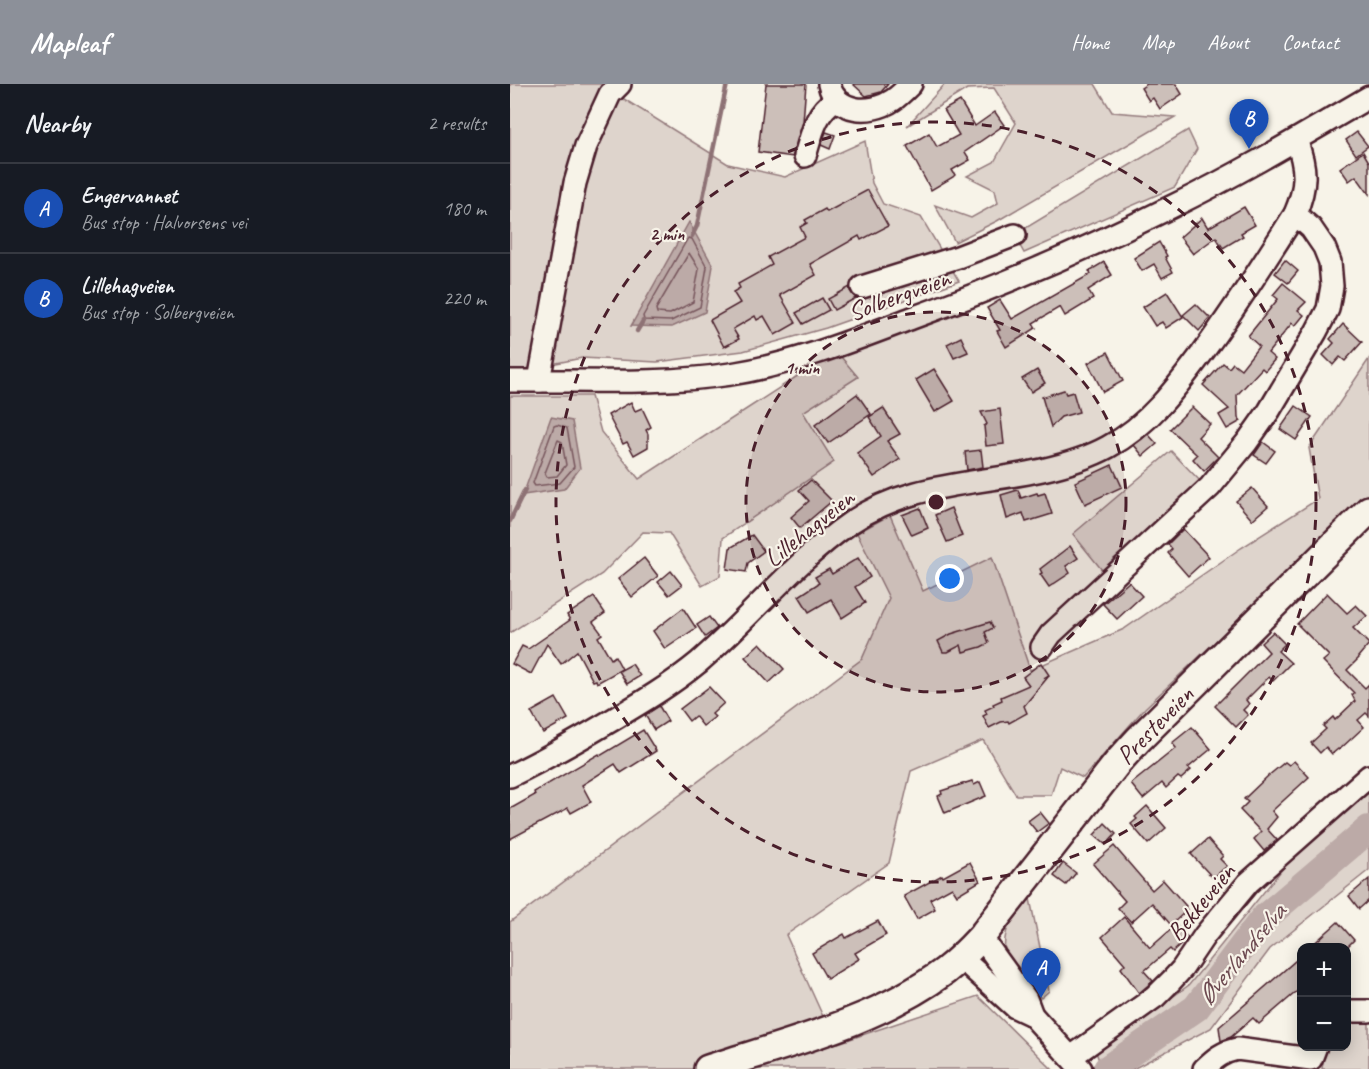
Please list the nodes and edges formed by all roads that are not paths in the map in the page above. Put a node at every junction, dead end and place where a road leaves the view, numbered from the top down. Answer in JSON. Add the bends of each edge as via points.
{"nodes":[{"id":1,"x":911,"y":84,"type":"edge"},
{"id":2,"x":608,"y":87,"type":"edge"},
{"id":3,"x":832,"y":92,"type":"edge"},
{"id":4,"x":1369,"y":97,"type":"edge"},
{"id":5,"x":1296,"y":140,"type":"junction"},
{"id":6,"x":805,"y":156,"type":"dead end"},
{"id":7,"x":1295,"y":214,"type":"junction"},
{"id":8,"x":1015,"y":235,"type":"dead end"},
{"id":9,"x":862,"y":287,"type":"dead end"},
{"id":10,"x":510,"y":381,"type":"edge"},
{"id":11,"x":539,"y":381,"type":"junction"},
{"id":12,"x":1369,"y":510,"type":"edge"},
{"id":13,"x":1042,"y":647,"type":"dead end"},
{"id":14,"x":510,"y":776,"type":"edge"},
{"id":15,"x":1369,"y":776,"type":"edge"},
{"id":16,"x":981,"y":937,"type":"junction"},
{"id":17,"x":961,"y":958,"type":"junction"},
{"id":18,"x":1351,"y":1011,"type":"edge"},
{"id":19,"x":1369,"y":1011,"type":"edge"},
{"id":20,"x":1032,"y":1014,"type":"junction"},
{"id":21,"x":1312,"y":1058,"type":"edge"},
{"id":22,"x":1076,"y":1063,"type":"edge"},
{"id":23,"x":708,"y":1069,"type":"edge"},
{"id":24,"x":1204,"y":1069,"type":"edge"}],
"edges":[{"from":1,"to":3,"type":"street","via":[[891,101],[871,109],[847,107]]},
{"from":2,"to":11,"type":"street","via":[[575,183]]},
{"from":3,"to":6,"type":"street","via":[[818,116]]},
{"from":4,"to":5,"type":"street"},
{"from":5,"to":7,"type":"street","name":"Lillehagveien","via":[[1304,159],[1305,176]]},
{"from":5,"to":11,"type":"street","name":"Solbergveien","via":[[1173,207],[1058,260],[976,295],[808,356],[733,374],[665,381]]},
{"from":7,"to":13,"type":"street","via":[[1324,247],[1332,286],[1328,309],[1298,363],[1258,426],[1210,487],[1051,634]]},
{"from":7,"to":14,"type":"street","name":"Lillehagveien","via":[[1232,313],[1182,381],[1159,407],[1122,438],[1109,447],[1041,471],[934,487],[889,502],[851,522],[698,662],[657,693]]},
{"from":8,"to":9,"type":"street"},
{"from":10,"to":11,"type":"street","name":"Solbergveien"},
{"from":12,"to":16,"type":"main road","name":"Presteveien","via":[[1118,762]]},
{"from":15,"to":22,"type":"street","name":"Bekkeveien","via":[[1248,883],[1172,981]]},
{"from":16,"to":17,"type":"main road","name":"Presteveien"},
{"from":16,"to":20,"type":"street","via":[[1026,999]]},
{"from":17,"to":20,"type":"street","via":[[1015,1007]]},
{"from":17,"to":23,"type":"main road","name":"Presteveien","via":[[926,984],[865,1015]]},
{"from":18,"to":19,"type":"street"},
{"from":20,"to":22,"type":"street"},
{"from":21,"to":24,"type":"street","via":[[1237,1049],[1215,1058]]}]}
